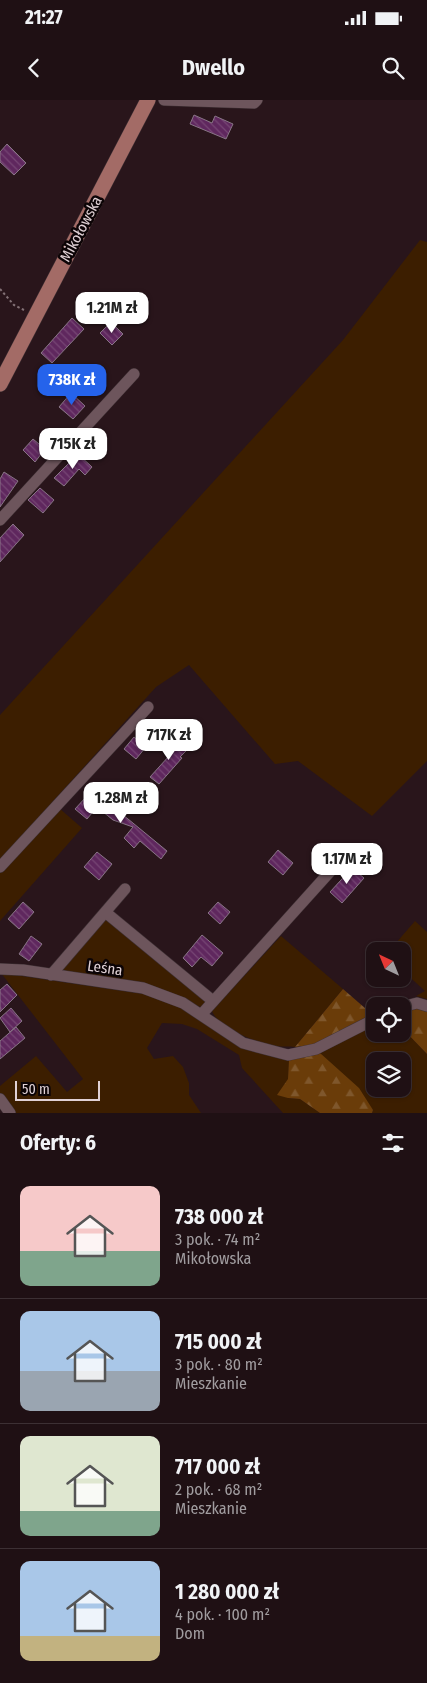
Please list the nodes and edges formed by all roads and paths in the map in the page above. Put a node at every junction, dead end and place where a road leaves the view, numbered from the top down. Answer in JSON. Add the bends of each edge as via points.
{"nodes":[{"id":1,"x":148,"y":100,"type":"edge"},
{"id":2,"x":164,"y":100,"type":"edge"},
{"id":3,"x":256,"y":100,"type":"edge"},
{"id":4,"x":0,"y":289,"type":"edge"},
{"id":5,"x":37,"y":313,"type":"junction"},
{"id":6,"x":134,"y":374,"type":"dead end"},
{"id":7,"x":0,"y":384,"type":"edge"},
{"id":8,"x":0,"y":520,"type":"edge"},
{"id":9,"x":148,"y":707,"type":"dead end"},
{"id":10,"x":336,"y":865,"type":"dead end"},
{"id":11,"x":0,"y":867,"type":"edge"},
{"id":12,"x":125,"y":889,"type":"dead end"},
{"id":13,"x":110,"y":916,"type":"dead end"},
{"id":14,"x":0,"y":969,"type":"edge"},
{"id":15,"x":51,"y":975,"type":"junction"},
{"id":16,"x":213,"y":1001,"type":"junction"},
{"id":17,"x":411,"y":1005,"type":"edge"},
{"id":18,"x":427,"y":1006,"type":"edge"},
{"id":19,"x":201,"y":1015,"type":"junction"},
{"id":20,"x":366,"y":1024,"type":"edge"},
{"id":21,"x":0,"y":1099,"type":"edge"},
{"id":22,"x":10,"y":1113,"type":"edge"}],
"edges":[{"from":1,"to":5,"type":"main road","name":"Mikołowska"},
{"from":2,"to":3,"type":"street","via":[[254,103]]},
{"from":4,"to":5,"type":"path","via":[[17,308]]},
{"from":5,"to":7,"type":"main road","name":"Mikołowska"},
{"from":6,"to":8,"type":"street"},
{"from":9,"to":11,"type":"street"},
{"from":10,"to":16,"type":"street"},
{"from":12,"to":15,"type":"street"},
{"from":13,"to":16,"type":"street"},
{"from":14,"to":15,"type":"street","name":"Leśna"},
{"from":15,"to":19,"type":"street","name":"Leśna","via":[[143,988],[183,1003]]},
{"from":16,"to":19,"type":"street"},
{"from":17,"to":18,"type":"street"},
{"from":19,"to":20,"type":"street","name":"Leśna","via":[[242,1044],[288,1055],[316,1049]]},
{"from":21,"to":22,"type":"street"}]}
